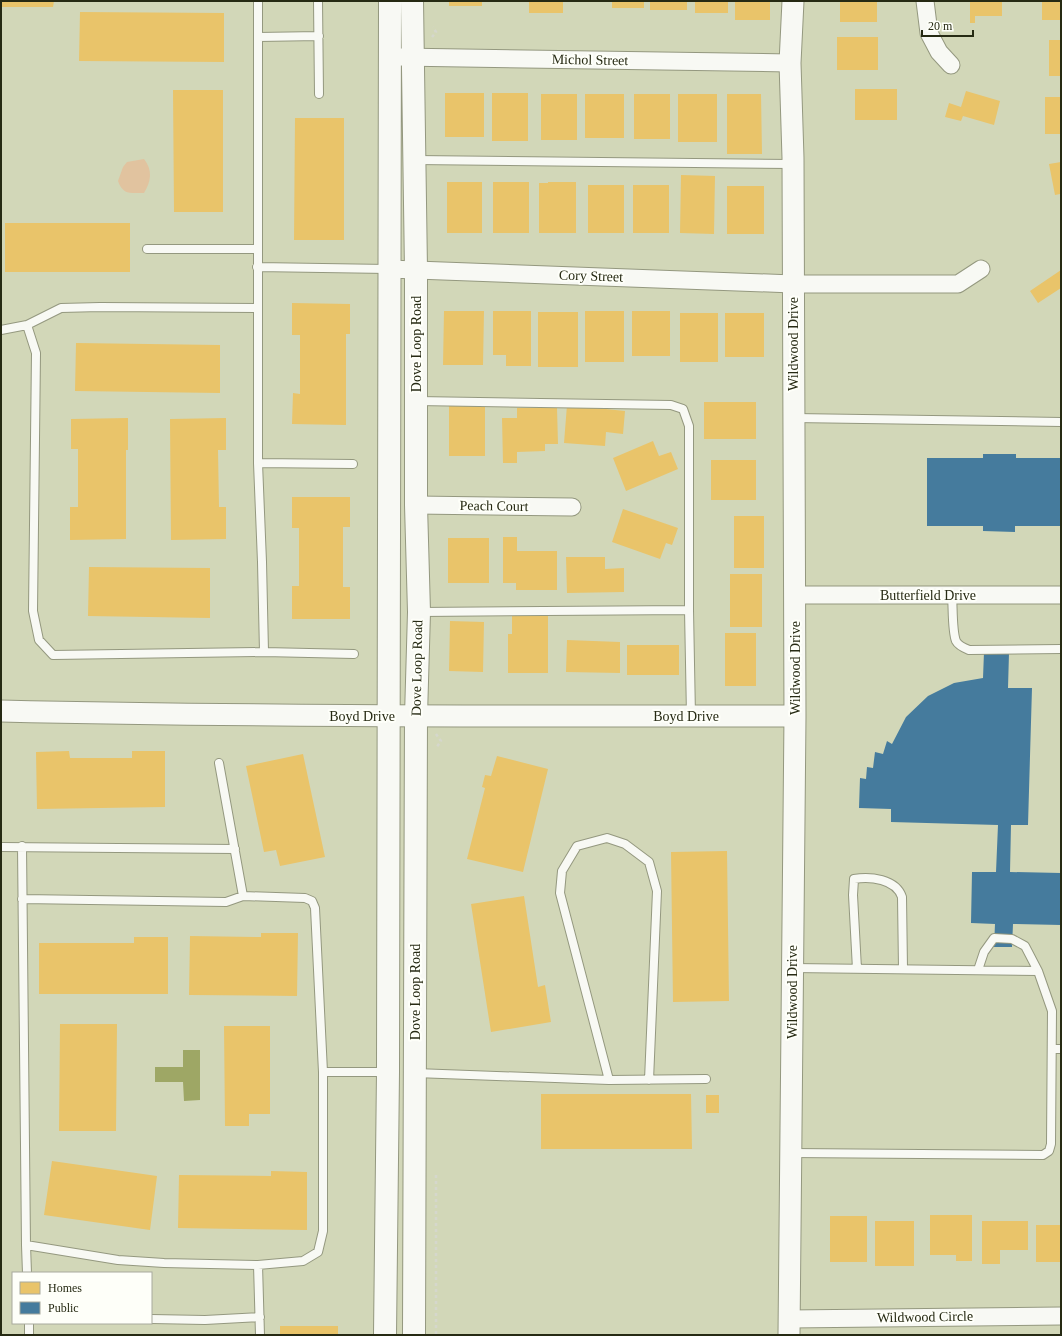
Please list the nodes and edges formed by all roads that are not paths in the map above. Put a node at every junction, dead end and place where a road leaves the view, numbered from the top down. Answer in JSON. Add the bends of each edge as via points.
{"nodes":[{"id":1,"x":258,"y":1,"type":"edge"},
{"id":2,"x":318,"y":1,"type":"edge"},
{"id":3,"x":390,"y":1,"type":"edge"},
{"id":4,"x":412,"y":1,"type":"edge"},
{"id":5,"x":793,"y":1,"type":"edge"},
{"id":6,"x":925,"y":1,"type":"edge"},
{"id":7,"x":319,"y":36,"type":"junction"},
{"id":8,"x":258,"y":37,"type":"junction"},
{"id":9,"x":389,"y":57,"type":"junction"},
{"id":10,"x":412,"y":57,"type":"junction"},
{"id":11,"x":790,"y":63,"type":"junction"},
{"id":12,"x":951,"y":65,"type":"dead end"},
{"id":13,"x":319,"y":94,"type":"dead end"},
{"id":14,"x":415,"y":160,"type":"junction"},
{"id":15,"x":793,"y":164,"type":"junction"},
{"id":16,"x":146,"y":249,"type":"dead end"},
{"id":17,"x":257,"y":250,"type":"junction"},
{"id":18,"x":257,"y":267,"type":"junction"},
{"id":19,"x":389,"y":270,"type":"junction"},
{"id":20,"x":416,"y":270,"type":"junction"},
{"id":21,"x":981,"y":270,"type":"dead end"},
{"id":22,"x":793,"y":284,"type":"junction"},
{"id":23,"x":258,"y":308,"type":"junction"},
{"id":24,"x":27,"y":325,"type":"junction"},
{"id":25,"x":1,"y":330,"type":"edge"},
{"id":26,"x":416,"y":401,"type":"junction"},
{"id":27,"x":794,"y":418,"type":"junction"},
{"id":28,"x":1061,"y":422,"type":"edge"},
{"id":29,"x":258,"y":463,"type":"junction"},
{"id":30,"x":353,"y":464,"type":"dead end"},
{"id":31,"x":416,"y":505,"type":"junction"},
{"id":32,"x":572,"y":507,"type":"dead end"},
{"id":33,"x":795,"y":595,"type":"junction"},
{"id":34,"x":952,"y":595,"type":"junction"},
{"id":35,"x":1061,"y":595,"type":"edge"},
{"id":36,"x":689,"y":610,"type":"junction"},
{"id":37,"x":418,"y":612,"type":"junction"},
{"id":38,"x":1061,"y":649,"type":"edge"},
{"id":39,"x":264,"y":652,"type":"junction"},
{"id":40,"x":354,"y":654,"type":"dead end"},
{"id":41,"x":1,"y":711,"type":"edge"},
{"id":42,"x":388,"y":716,"type":"junction"},
{"id":43,"x":416,"y":716,"type":"junction"},
{"id":44,"x":691,"y":716,"type":"junction"},
{"id":45,"x":795,"y":716,"type":"junction"},
{"id":46,"x":219,"y":764,"type":"dead end"},
{"id":47,"x":1,"y":846,"type":"edge"},
{"id":48,"x":22,"y":846,"type":"junction"},
{"id":49,"x":235,"y":849,"type":"junction"},
{"id":50,"x":243,"y":896,"type":"junction"},
{"id":51,"x":22,"y":899,"type":"junction"},
{"id":52,"x":792,"y":968,"type":"junction"},
{"id":53,"x":856,"y":968,"type":"junction"},
{"id":54,"x":903,"y":969,"type":"junction"},
{"id":55,"x":978,"y":970,"type":"junction"},
{"id":56,"x":1038,"y":971,"type":"junction"},
{"id":57,"x":1052,"y":1049,"type":"junction"},
{"id":58,"x":1061,"y":1049,"type":"edge"},
{"id":59,"x":323,"y":1072,"type":"junction"},
{"id":60,"x":388,"y":1072,"type":"junction"},
{"id":61,"x":414,"y":1073,"type":"junction"},
{"id":62,"x":706,"y":1079,"type":"dead end"},
{"id":63,"x":609,"y":1080,"type":"junction"},
{"id":64,"x":649,"y":1080,"type":"junction"},
{"id":65,"x":790,"y":1153,"type":"junction"},
{"id":66,"x":26,"y":1245,"type":"junction"},
{"id":67,"x":258,"y":1265,"type":"junction"},
{"id":68,"x":27,"y":1272,"type":"edge"},
{"id":69,"x":1061,"y":1316,"type":"edge"},
{"id":70,"x":260,"y":1317,"type":"junction"},
{"id":71,"x":152,"y":1319,"type":"edge"},
{"id":72,"x":29,"y":1324,"type":"edge"},
{"id":73,"x":789,"y":1327,"type":"edge"},
{"id":74,"x":28,"y":1335,"type":"edge"},
{"id":75,"x":260,"y":1335,"type":"edge"},
{"id":76,"x":385,"y":1335,"type":"edge"},
{"id":77,"x":414,"y":1335,"type":"edge"}],
"edges":[{"from":1,"to":8,"type":"lane"},
{"from":2,"to":7,"type":"lane"},
{"from":3,"to":9,"type":"main road","name":"Dove Loop Road"},
{"from":4,"to":10,"type":"main road","name":"Dove Loop Road"},
{"from":5,"to":11,"type":"street","name":"Wildwood Drive"},
{"from":6,"to":12,"type":"street","via":[[929,33],[939,52]]},
{"from":7,"to":8,"type":"lane"},
{"from":7,"to":13,"type":"lane"},
{"from":8,"to":17,"type":"lane"},
{"from":9,"to":10,"type":"street","name":"Michol Street"},
{"from":9,"to":19,"type":"main road","name":"Dove Loop Road"},
{"from":10,"to":11,"type":"street","name":"Michol Street"},
{"from":10,"to":14,"type":"main road","name":"Dove Loop Road"},
{"from":11,"to":15,"type":"street","name":"Wildwood Drive"},
{"from":14,"to":15,"type":"lane"},
{"from":14,"to":20,"type":"main road","name":"Dove Loop Road"},
{"from":15,"to":22,"type":"street","name":"Wildwood Drive"},
{"from":16,"to":17,"type":"lane"},
{"from":17,"to":18,"type":"lane"},
{"from":18,"to":19,"type":"lane"},
{"from":18,"to":23,"type":"lane"},
{"from":19,"to":20,"type":"street","name":"Cory Street"},
{"from":19,"to":42,"type":"main road","name":"Dove Loop Road"},
{"from":20,"to":22,"type":"street","name":"Cory Street"},
{"from":20,"to":26,"type":"main road","name":"Dove Loop Road"},
{"from":21,"to":22,"type":"street","name":"Cory Street","via":[[958,284]]},
{"from":22,"to":27,"type":"street","name":"Wildwood Drive"},
{"from":23,"to":24,"type":"lane","via":[[61,308]]},
{"from":23,"to":29,"type":"lane"},
{"from":24,"to":25,"type":"lane"},
{"from":24,"to":39,"type":"lane","via":[[36,353],[33,611],[39,640],[53,655]]},
{"from":26,"to":31,"type":"main road","name":"Dove Loop Road"},
{"from":26,"to":36,"type":"lane","via":[[671,405],[683,409],[689,426]]},
{"from":27,"to":28,"type":"lane"},
{"from":27,"to":33,"type":"street","name":"Wildwood Drive"},
{"from":29,"to":30,"type":"lane"},
{"from":29,"to":39,"type":"lane"},
{"from":31,"to":32,"type":"street","name":"Peach Court"},
{"from":31,"to":37,"type":"main road","name":"Dove Loop Road"},
{"from":33,"to":34,"type":"street","name":"Butterfield Drive"},
{"from":33,"to":45,"type":"street","name":"Wildwood Drive"},
{"from":34,"to":35,"type":"street","name":"Butterfield Drive"},
{"from":34,"to":38,"type":"lane","via":[[956,642],[962,647],[969,650]]},
{"from":36,"to":37,"type":"lane"},
{"from":36,"to":44,"type":"lane"},
{"from":37,"to":43,"type":"main road","name":"Dove Loop Road"},
{"from":39,"to":40,"type":"lane"},
{"from":41,"to":42,"type":"street","name":"Boyd Drive"},
{"from":42,"to":43,"type":"street","name":"Boyd Drive"},
{"from":42,"to":60,"type":"main road","name":"Dove Loop Road"},
{"from":43,"to":44,"type":"street","name":"Boyd Drive"},
{"from":43,"to":61,"type":"main road","name":"Dove Loop Road"},
{"from":44,"to":45,"type":"street","name":"Boyd Drive"},
{"from":45,"to":52,"type":"street","name":"Wildwood Drive"},
{"from":46,"to":49,"type":"lane"},
{"from":47,"to":48,"type":"lane"},
{"from":48,"to":49,"type":"lane"},
{"from":48,"to":51,"type":"lane"},
{"from":49,"to":50,"type":"lane"},
{"from":50,"to":51,"type":"lane","via":[[226,902]]},
{"from":50,"to":59,"type":"lane","via":[[305,898],[312,901],[315,908]]},
{"from":51,"to":66,"type":"lane"},
{"from":52,"to":53,"type":"lane"},
{"from":52,"to":65,"type":"street","name":"Wildwood Drive"},
{"from":53,"to":54,"type":"lane"},
{"from":53,"to":54,"type":"lane","via":[[854,879],[869,878],[888,883],[901,892]]},
{"from":54,"to":55,"type":"lane"},
{"from":55,"to":56,"type":"lane"},
{"from":55,"to":56,"type":"lane","via":[[984,952],[994,938],[1012,939],[1025,946]]},
{"from":56,"to":57,"type":"lane","via":[[1052,1011]]},
{"from":57,"to":58,"type":"lane"},
{"from":57,"to":65,"type":"lane","via":[[1051,1144],[1049,1151],[1043,1155]]},
{"from":59,"to":60,"type":"lane"},
{"from":59,"to":67,"type":"lane","via":[[323,1232],[318,1252],[303,1261]]},
{"from":60,"to":61,"type":"main road"},
{"from":60,"to":76,"type":"main road","name":"Dove Loop Road"},
{"from":61,"to":63,"type":"lane"},
{"from":61,"to":77,"type":"main road","name":"Dove Loop Road"},
{"from":62,"to":64,"type":"lane"},
{"from":63,"to":64,"type":"lane"},
{"from":63,"to":64,"type":"lane","via":[[560,893],[562,870],[577,846],[607,838],[625,844],[649,862],[657,891]]},
{"from":65,"to":73,"type":"street","name":"Wildwood Drive"},
{"from":66,"to":67,"type":"lane","via":[[118,1260]]},
{"from":66,"to":68,"type":"lane"},
{"from":67,"to":70,"type":"lane"},
{"from":69,"to":73,"type":"street","name":"Wildwood Circle"},
{"from":70,"to":71,"type":"lane"},
{"from":70,"to":75,"type":"lane"},
{"from":72,"to":74,"type":"lane"}]}
